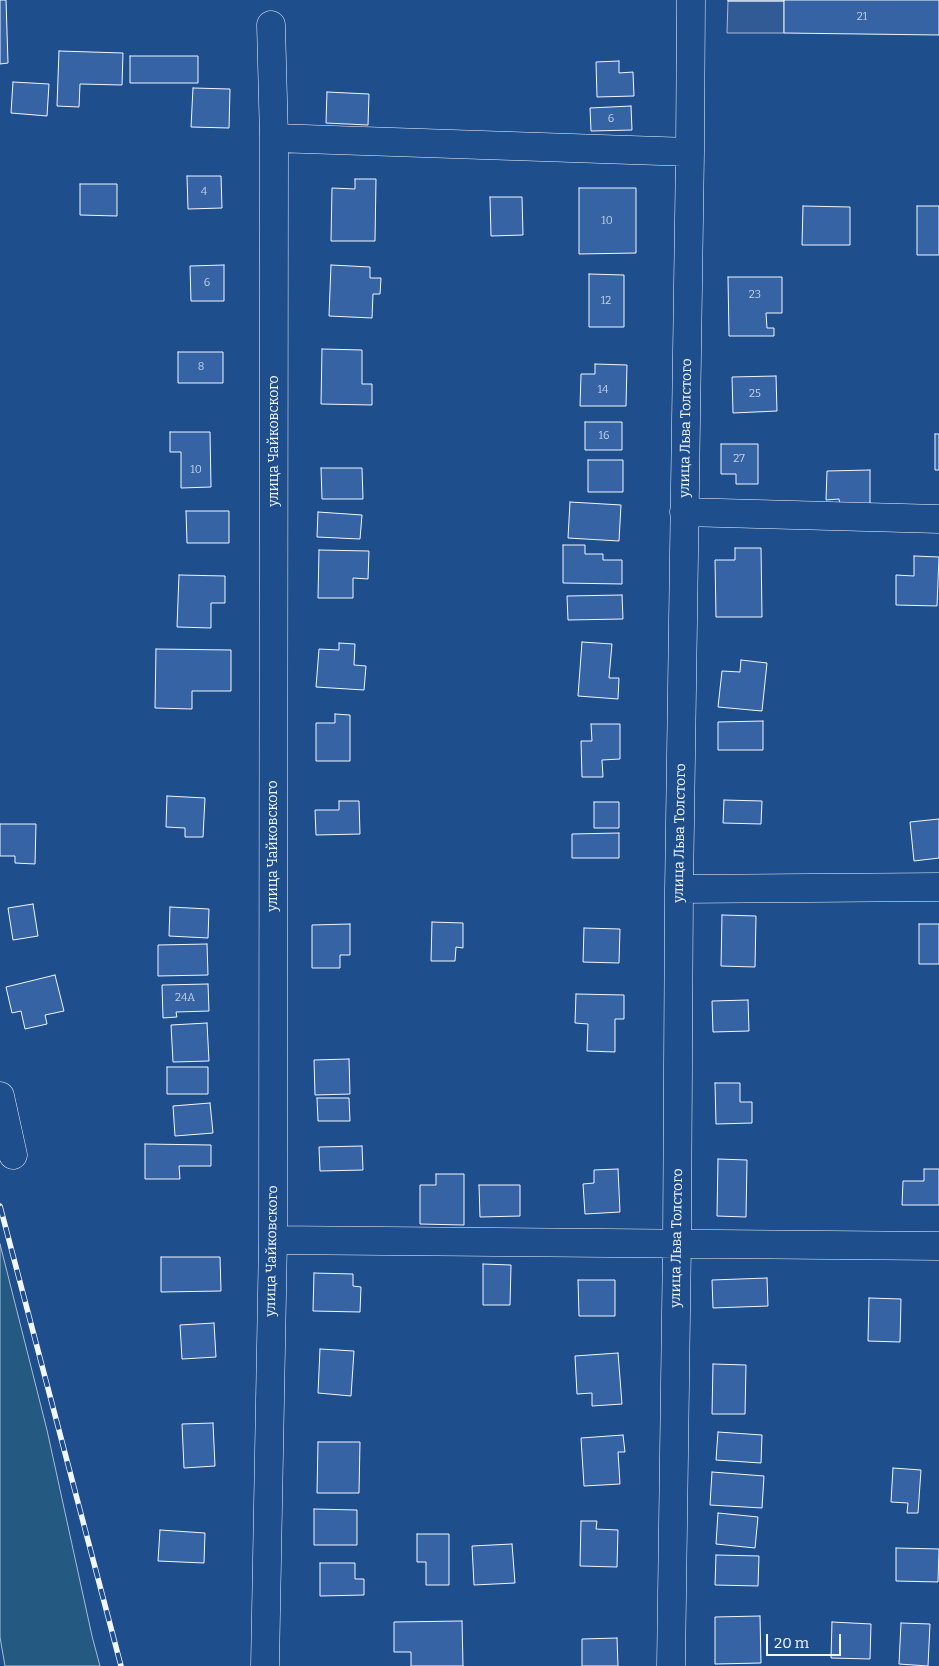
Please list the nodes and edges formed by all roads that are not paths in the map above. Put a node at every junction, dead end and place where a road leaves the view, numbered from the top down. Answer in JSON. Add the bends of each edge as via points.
{"nodes":[{"id":1,"x":690,"y":0,"type":"edge"},
{"id":2,"x":272,"y":25,"type":"dead end"},
{"id":3,"x":274,"y":138,"type":"junction"},
{"id":4,"x":690,"y":152,"type":"junction"},
{"id":5,"x":684,"y":512,"type":"junction"},
{"id":6,"x":939,"y":519,"type":"edge"},
{"id":7,"x":939,"y":886,"type":"edge"},
{"id":8,"x":679,"y":889,"type":"junction"},
{"id":9,"x":0,"y":1096,"type":"edge"},
{"id":10,"x":13,"y":1155,"type":"dead end"},
{"id":11,"x":273,"y":1240,"type":"junction"},
{"id":12,"x":677,"y":1243,"type":"junction"},
{"id":13,"x":939,"y":1246,"type":"edge"},
{"id":14,"x":265,"y":1666,"type":"edge"},
{"id":15,"x":671,"y":1666,"type":"edge"}],
"edges":[{"from":1,"to":4,"type":"street","name":"улица Льва Толстого"},
{"from":2,"to":3,"type":"street","name":"улица Чайковского"},
{"from":3,"to":4,"type":"street"},
{"from":3,"to":11,"type":"street","name":"улица Чайковского"},
{"from":4,"to":5,"type":"street","name":"улица Льва Толстого"},
{"from":5,"to":6,"type":"street"},
{"from":5,"to":8,"type":"street","name":"улица Льва Толстого"},
{"from":7,"to":8,"type":"street"},
{"from":8,"to":12,"type":"street","name":"улица Льва Толстого"},
{"from":9,"to":10,"type":"street"},
{"from":11,"to":12,"type":"street"},
{"from":11,"to":14,"type":"street","name":"улица Чайковского"},
{"from":12,"to":13,"type":"street"},
{"from":12,"to":15,"type":"street","name":"улица Льва Толстого"}]}
